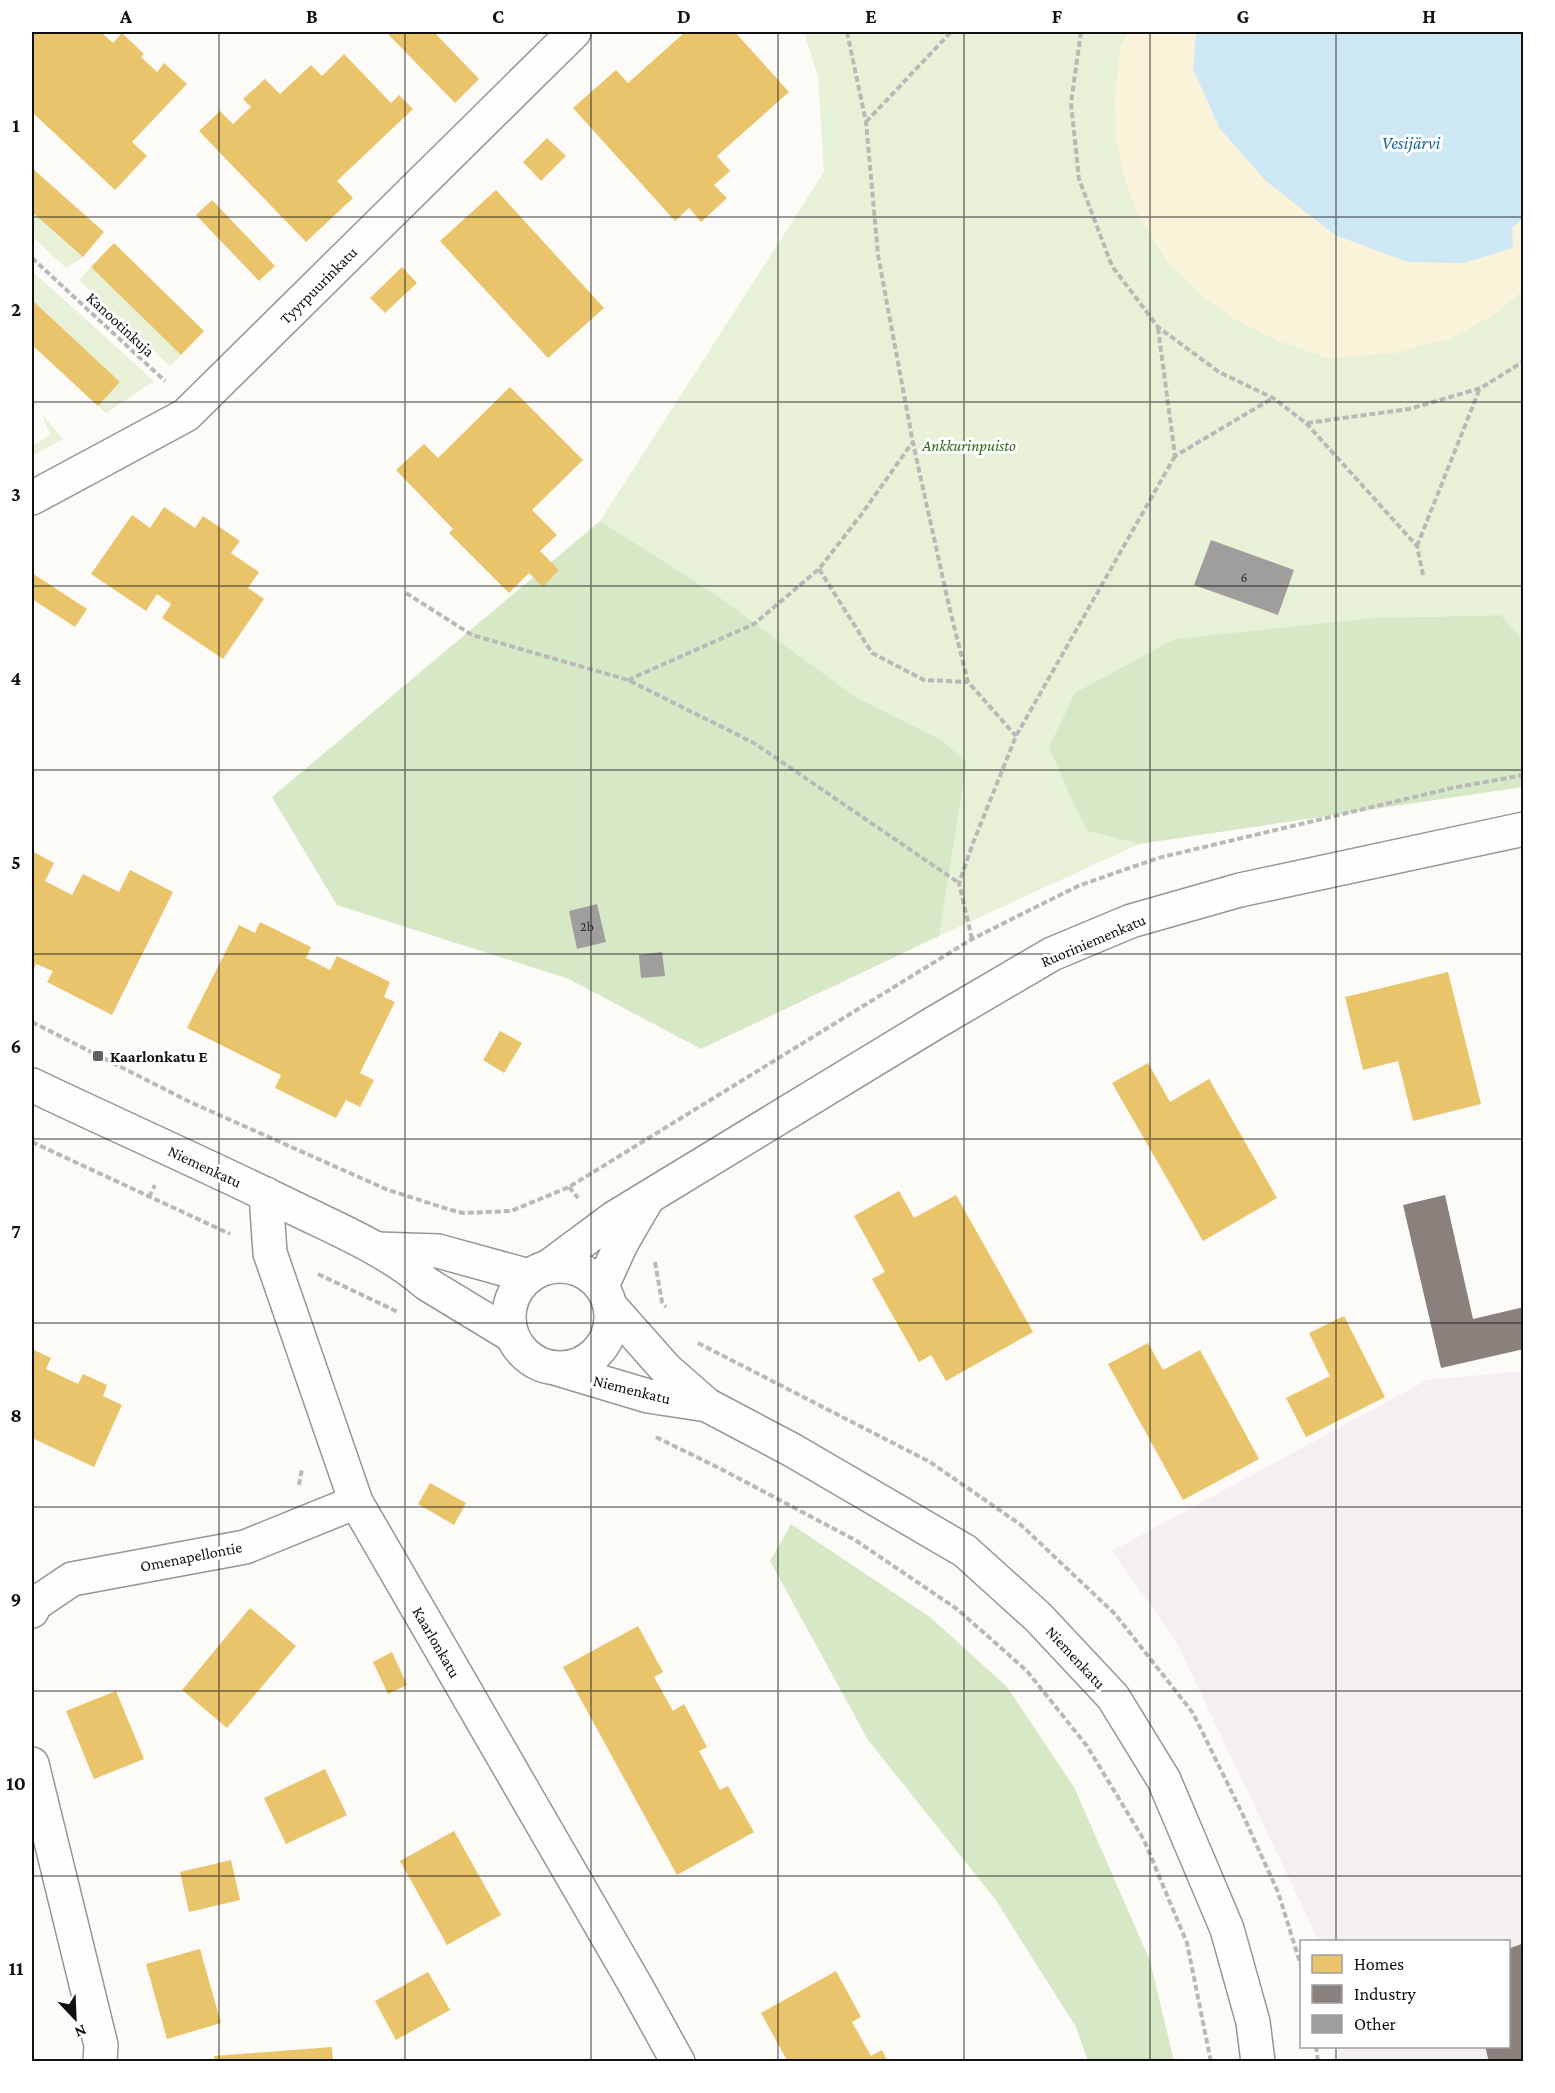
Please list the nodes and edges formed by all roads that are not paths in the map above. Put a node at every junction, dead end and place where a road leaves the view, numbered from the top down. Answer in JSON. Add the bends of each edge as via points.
{"nodes":[{"id":1,"x":574,"y":32,"type":"edge"},
{"id":2,"x":32,"y":498,"type":"edge"},
{"id":3,"x":1524,"y":830,"type":"edge"},
{"id":4,"x":32,"y":1085,"type":"edge"},
{"id":5,"x":266,"y":1194,"type":"junction"},
{"id":6,"x":647,"y":1199,"type":"junction"},
{"id":7,"x":377,"y":1249,"type":"junction"},
{"id":8,"x":538,"y":1271,"type":"junction"},
{"id":9,"x":607,"y":1297,"type":"junction"},
{"id":10,"x":511,"y":1335,"type":"junction"},
{"id":11,"x":558,"y":1369,"type":"junction"},
{"id":12,"x":707,"y":1405,"type":"junction"},
{"id":13,"x":356,"y":1502,"type":"junction"},
{"id":14,"x":32,"y":1611,"type":"edge"},
{"id":15,"x":32,"y":1764,"type":"edge"},
{"id":16,"x":100,"y":2061,"type":"edge"},
{"id":17,"x":678,"y":2061,"type":"edge"},
{"id":18,"x":1258,"y":2061,"type":"edge"}],
"edges":[{"from":1,"to":2,"type":"street","name":"Tyyrpuurinkatu","via":[[186,415]]},
{"from":3,"to":6,"type":"street","name":"Ruoriniemenkatu","via":[[1239,890],[1131,921],[1052,954]]},
{"from":4,"to":5,"type":"street","name":"Niemenkatu"},
{"from":5,"to":7,"type":"street","name":"Niemenkatu"},
{"from":5,"to":13,"type":"street","name":"Kaarlonkatu","via":[[270,1252]]},
{"from":6,"to":8,"type":"street","name":"Ruoriniemenkatu"},
{"from":6,"to":9,"type":"street","name":"Ruoriniemenkatu","via":[[621,1244]]},
{"from":7,"to":8,"type":"street","name":"Niemenkatu","via":[[438,1251]]},
{"from":7,"to":10,"type":"street","name":"Niemenkatu"},
{"from":8,"to":9,"type":"street","via":[[568,1266],[587,1272]]},
{"from":8,"to":10,"type":"street","via":[[517,1288],[510,1303]]},
{"from":9,"to":11,"type":"street","via":[[612,1323],[600,1351],[574,1368]]},
{"from":9,"to":12,"type":"street","name":"Niemenkatu","via":[[666,1369]]},
{"from":10,"to":11,"type":"street","via":[[522,1352],[538,1365]]},
{"from":11,"to":12,"type":"street","name":"Niemenkatu","via":[[648,1396]]},
{"from":12,"to":18,"type":"street","name":"Niemenkatu","via":[[964,1551],[1038,1617],[1113,1696],[1164,1779],[1227,1929],[1253,2022]]},
{"from":13,"to":14,"type":"street","name":"Omenapellontie","via":[[245,1546],[72,1579],[35,1604]]},
{"from":13,"to":17,"type":"street","name":"Kaarlonkatu"},
{"from":15,"to":16,"type":"street","via":[[101,2044]]}]}
